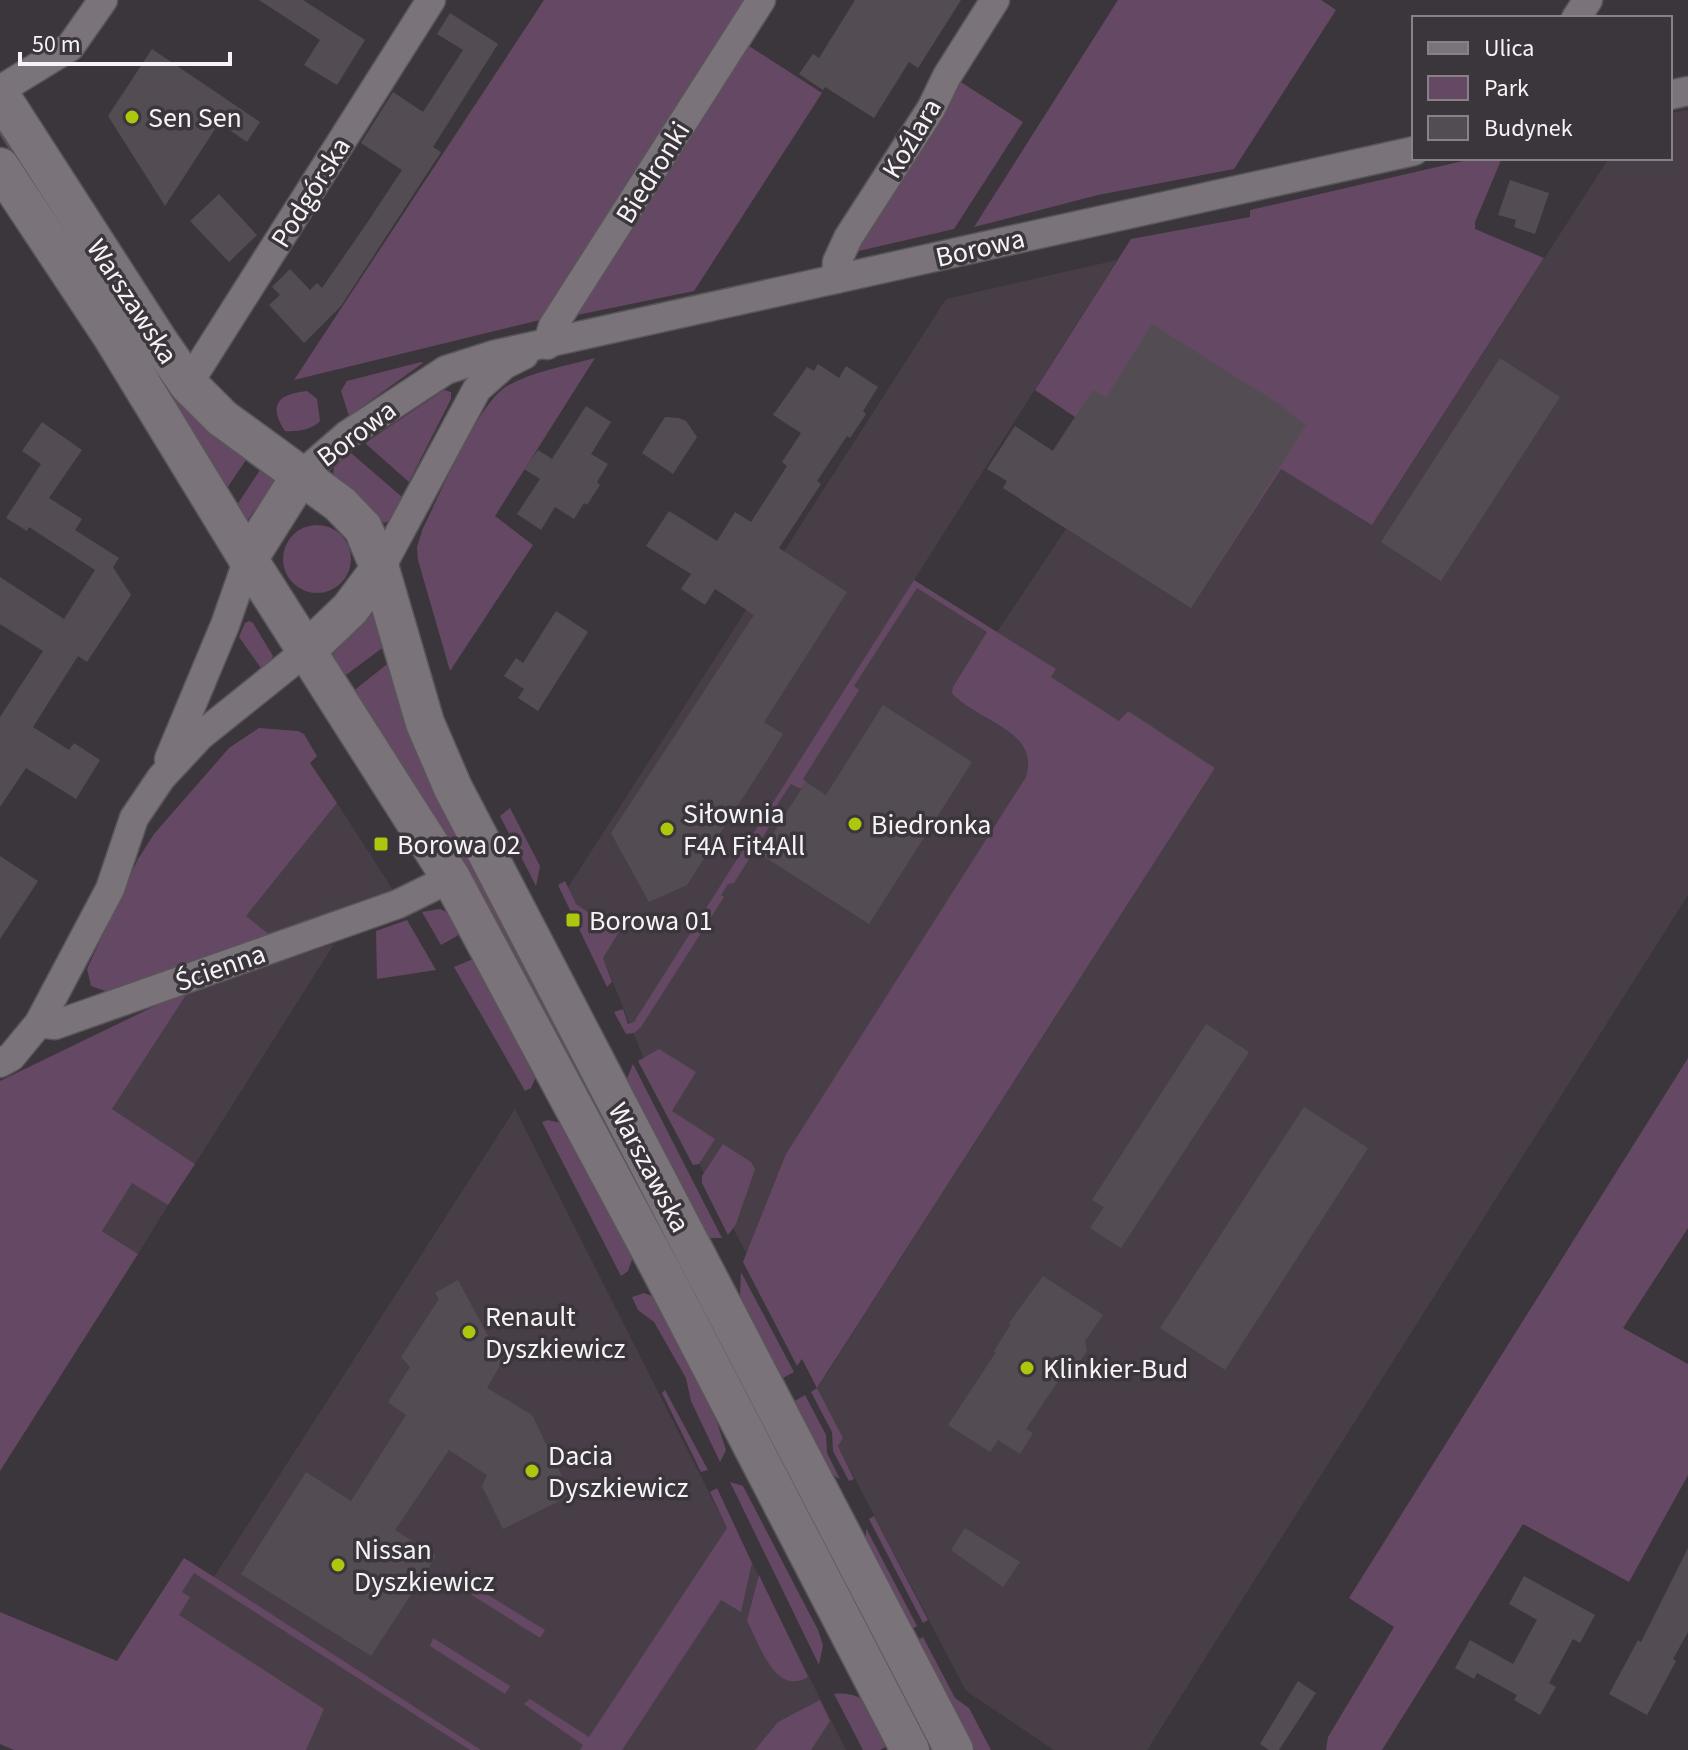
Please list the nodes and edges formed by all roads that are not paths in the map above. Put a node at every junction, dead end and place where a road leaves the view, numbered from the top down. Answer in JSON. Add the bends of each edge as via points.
{"nodes":[{"id":1,"x":103,"y":0,"type":"edge"},
{"id":2,"x":431,"y":0,"type":"edge"},
{"id":3,"x":761,"y":0,"type":"edge"},
{"id":4,"x":995,"y":0,"type":"edge"},
{"id":5,"x":0,"y":92,"type":"edge"},
{"id":6,"x":1412,"y":151,"type":"edge"},
{"id":7,"x":0,"y":167,"type":"edge"},
{"id":8,"x":836,"y":279,"type":"junction"},
{"id":9,"x":547,"y":345,"type":"junction"},
{"id":10,"x":188,"y":384,"type":"junction"},
{"id":11,"x":301,"y":475,"type":"junction"},
{"id":12,"x":248,"y":559,"type":"junction"},
{"id":13,"x":380,"y":569,"type":"junction"},
{"id":14,"x":306,"y":651,"type":"junction"},
{"id":15,"x":161,"y":778,"type":"junction"},
{"id":16,"x":451,"y":878,"type":"junction"},
{"id":17,"x":39,"y":1023,"type":"junction"},
{"id":18,"x":0,"y":1063,"type":"edge"},
{"id":19,"x":910,"y":1750,"type":"edge"},
{"id":20,"x":954,"y":1750,"type":"edge"}],
"edges":[{"from":1,"to":5,"type":"street","via":[[70,47]]},
{"from":2,"to":10,"type":"street","name":"Podgórska"},
{"from":3,"to":9,"type":"street","name":"Biedronki","via":[[553,326]]},
{"from":4,"to":8,"type":"street","name":"Koźlara","via":[[848,238]]},
{"from":5,"to":10,"type":"main road","name":"Warszawska"},
{"from":6,"to":8,"type":"street","name":"Borowa"},
{"from":7,"to":12,"type":"main road","name":"Warszawska","via":[[112,336]]},
{"from":8,"to":9,"type":"street","name":"Borowa"},
{"from":9,"to":11,"type":"street","name":"Borowa","via":[[446,370],[347,435]]},
{"from":9,"to":13,"type":"street","name":"Borowa","via":[[504,365],[477,389]]},
{"from":10,"to":11,"type":"main road","name":"Warszawska","via":[[222,418]]},
{"from":11,"to":12,"type":"main road"},
{"from":11,"to":13,"type":"main road","name":"Warszawska","via":[[352,514]]},
{"from":12,"to":14,"type":"main road","name":"Warszawska"},
{"from":12,"to":15,"type":"street"},
{"from":13,"to":14,"type":"main road","via":[[350,609]]},
{"from":13,"to":20,"type":"main road","name":"Warszawska","via":[[425,723],[462,808]]},
{"from":14,"to":15,"type":"street","via":[[200,736]]},
{"from":14,"to":16,"type":"main road","name":"Warszawska"},
{"from":15,"to":17,"type":"street","via":[[134,818],[110,889]]},
{"from":16,"to":17,"type":"street","name":"Ścienna","via":[[384,909],[55,1025]]},
{"from":16,"to":19,"type":"main road","name":"Warszawska"},
{"from":17,"to":18,"type":"street"}]}
